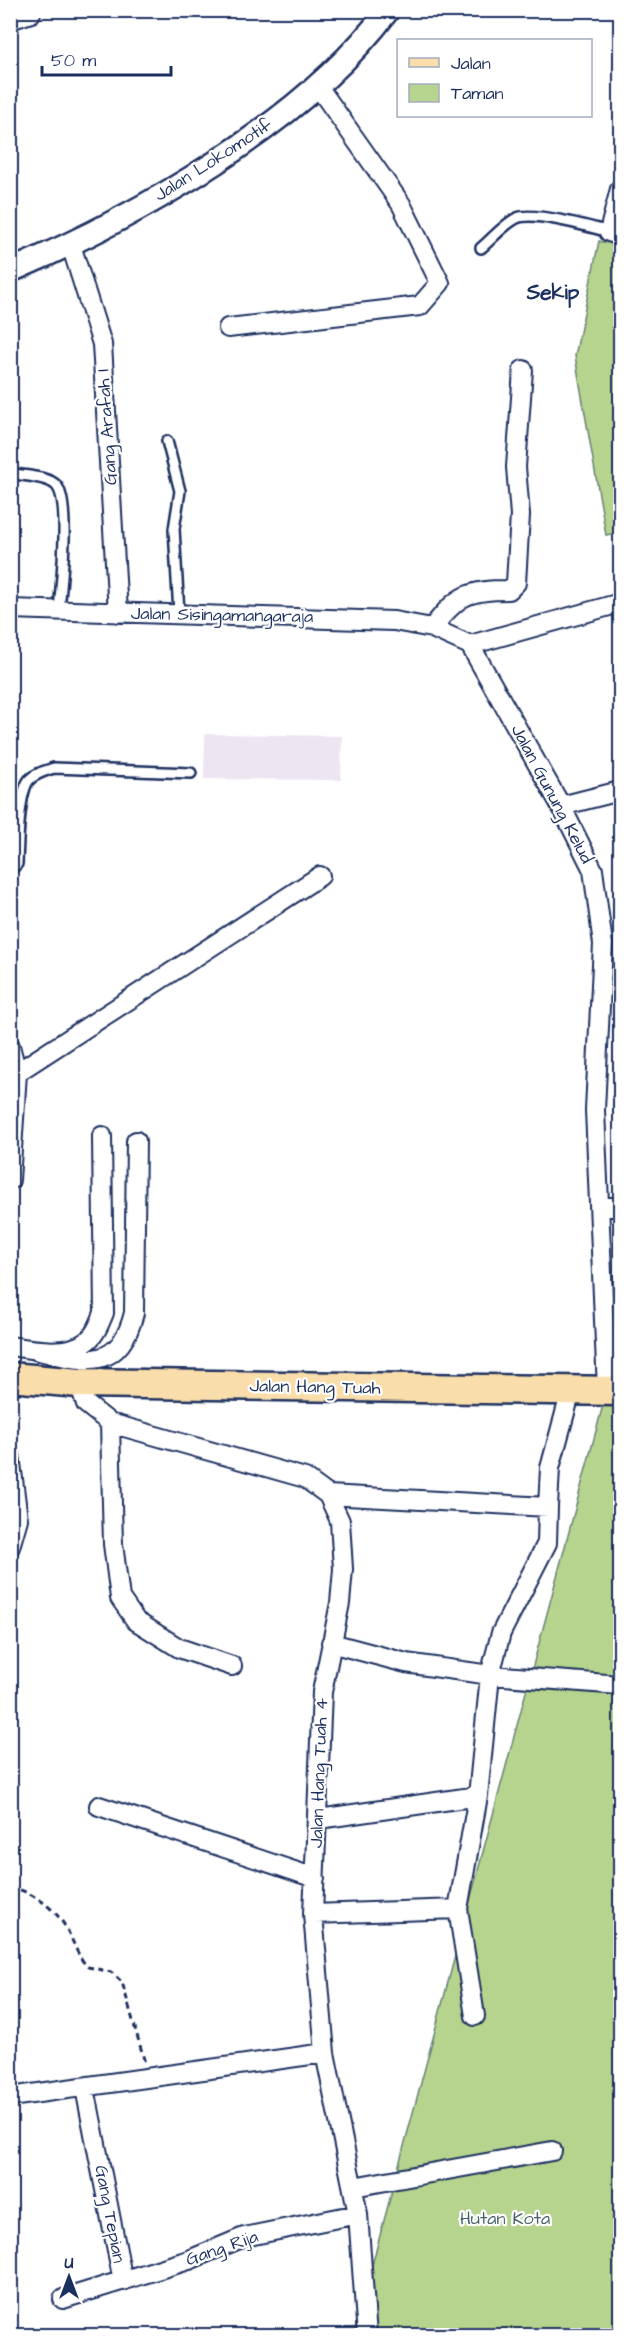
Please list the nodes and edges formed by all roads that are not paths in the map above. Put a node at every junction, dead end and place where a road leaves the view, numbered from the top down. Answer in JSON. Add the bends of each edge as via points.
{"nodes":[{"id":1,"x":388,"y":10,"type":"edge"},
{"id":2,"x":31,"y":13,"type":"dead end"},
{"id":3,"x":10,"y":20,"type":"edge"},
{"id":4,"x":317,"y":85,"type":"junction"},
{"id":5,"x":621,"y":189,"type":"edge"},
{"id":6,"x":615,"y":233,"type":"edge"},
{"id":7,"x":71,"y":245,"type":"junction"},
{"id":8,"x":481,"y":248,"type":"dead end"},
{"id":9,"x":10,"y":271,"type":"edge"},
{"id":10,"x":228,"y":328,"type":"dead end"},
{"id":11,"x":523,"y":370,"type":"dead end"},
{"id":12,"x":167,"y":441,"type":"dead end"},
{"id":13,"x":10,"y":473,"type":"edge"},
{"id":14,"x":621,"y":603,"type":"edge"},
{"id":15,"x":10,"y":609,"type":"edge"},
{"id":16,"x":59,"y":610,"type":"junction"},
{"id":17,"x":118,"y":612,"type":"junction"},
{"id":18,"x":179,"y":612,"type":"junction"},
{"id":19,"x":432,"y":628,"type":"junction"},
{"id":20,"x":470,"y":645,"type":"junction"},
{"id":21,"x":191,"y":773,"type":"dead end"},
{"id":22,"x":621,"y":791,"type":"edge"},
{"id":23,"x":561,"y":806,"type":"junction"},
{"id":24,"x":10,"y":870,"type":"edge"},
{"id":25,"x":320,"y":876,"type":"dead end"},
{"id":26,"x":612,"y":944,"type":"edge"},
{"id":27,"x":10,"y":1046,"type":"edge"},
{"id":28,"x":14,"y":1075,"type":"edge"},
{"id":29,"x":102,"y":1136,"type":"dead end"},
{"id":30,"x":136,"y":1141,"type":"dead end"},
{"id":31,"x":10,"y":1180,"type":"edge"},
{"id":32,"x":599,"y":1207,"type":"junction"},
{"id":33,"x":621,"y":1207,"type":"edge"},
{"id":34,"x":10,"y":1346,"type":"edge"},
{"id":35,"x":35,"y":1350,"type":"junction"},
{"id":36,"x":10,"y":1377,"type":"edge"},
{"id":37,"x":79,"y":1383,"type":"junction"},
{"id":38,"x":571,"y":1390,"type":"junction"},
{"id":39,"x":614,"y":1390,"type":"edge"},
{"id":40,"x":110,"y":1423,"type":"junction"},
{"id":41,"x":10,"y":1455,"type":"edge"},
{"id":42,"x":328,"y":1495,"type":"junction"},
{"id":43,"x":13,"y":1502,"type":"edge"},
{"id":44,"x":548,"y":1507,"type":"junction"},
{"id":45,"x":10,"y":1547,"type":"edge"},
{"id":46,"x":331,"y":1644,"type":"junction"},
{"id":47,"x":232,"y":1666,"type":"dead end"},
{"id":48,"x":490,"y":1675,"type":"junction"},
{"id":49,"x":621,"y":1685,"type":"edge"},
{"id":50,"x":478,"y":1796,"type":"junction"},
{"id":51,"x":99,"y":1806,"type":"dead end"},
{"id":52,"x":319,"y":1819,"type":"junction"},
{"id":53,"x":315,"y":1878,"type":"junction"},
{"id":54,"x":458,"y":1909,"type":"junction"},
{"id":55,"x":313,"y":1914,"type":"junction"},
{"id":56,"x":475,"y":2016,"type":"dead end"},
{"id":57,"x":325,"y":2054,"type":"junction"},
{"id":58,"x":85,"y":2088,"type":"junction"},
{"id":59,"x":10,"y":2097,"type":"edge"},
{"id":60,"x":552,"y":2151,"type":"dead end"},
{"id":61,"x":353,"y":2187,"type":"junction"},
{"id":62,"x":358,"y":2214,"type":"junction"},
{"id":63,"x":123,"y":2281,"type":"junction"},
{"id":64,"x":63,"y":2299,"type":"dead end"},
{"id":65,"x":367,"y":2336,"type":"edge"}],
"edges":[{"from":1,"to":4,"type":"street","name":"Jalan Lokomotif","via":[[370,35]]},
{"from":2,"to":3,"type":"street"},
{"from":4,"to":7,"type":"street","name":"Jalan Lokomotif","via":[[266,127],[167,192]]},
{"from":4,"to":10,"type":"street","via":[[400,204],[440,283],[420,306]]},
{"from":5,"to":6,"type":"street"},
{"from":6,"to":8,"type":"lane","via":[[567,221],[522,216]]},
{"from":7,"to":9,"type":"street","name":"Jalan Lokomotif"},
{"from":7,"to":17,"type":"street","name":"Gang Arafah I","via":[[102,344]]},
{"from":11,"to":19,"type":"street","via":[[516,467],[520,514],[516,583],[509,590],[479,590],[466,595],[448,608]]},
{"from":12,"to":18,"type":"lane","via":[[180,491],[174,529]]},
{"from":13,"to":16,"type":"lane","via":[[49,481],[56,485],[63,499]]},
{"from":14,"to":20,"type":"street"},
{"from":15,"to":16,"type":"street","name":"Jalan Sisingamangaraja"},
{"from":16,"to":17,"type":"street","name":"Jalan Sisingamangaraja"},
{"from":17,"to":18,"type":"street","name":"Jalan Sisingamangaraja"},
{"from":18,"to":19,"type":"street","name":"Jalan Sisingamangaraja","via":[[363,619]]},
{"from":19,"to":20,"type":"street"},
{"from":20,"to":23,"type":"street","name":"Jalan Gunung Kelud"},
{"from":21,"to":24,"type":"lane","via":[[54,768],[40,772],[28,782],[23,798],[17,864]]},
{"from":22,"to":23,"type":"street"},
{"from":23,"to":26,"type":"street","name":"Jalan Gunung Kelud","via":[[593,870]]},
{"from":25,"to":28,"type":"street"},
{"from":26,"to":32,"type":"street","name":"Jalan Gunung Kelud","via":[[595,1110]]},
{"from":27,"to":28,"type":"street"},
{"from":28,"to":31,"type":"street"},
{"from":29,"to":35,"type":"street","via":[[104,1314],[93,1336],[68,1350]]},
{"from":30,"to":35,"type":"street","via":[[134,1314],[129,1336],[112,1353],[94,1361]]},
{"from":32,"to":33,"type":"street"},
{"from":32,"to":39,"type":"street","name":"Jalan Gunung Kelud"},
{"from":34,"to":35,"type":"street"},
{"from":36,"to":37,"type":"main road","name":"Jalan Hang Tuah"},
{"from":37,"to":38,"type":"main road","name":"Jalan Hang Tuah"},
{"from":37,"to":40,"type":"street","via":[[86,1404]]},
{"from":38,"to":39,"type":"main road","name":"Jalan Hang Tuah"},
{"from":38,"to":44,"type":"street","via":[[550,1468]]},
{"from":40,"to":42,"type":"street","via":[[305,1479]]},
{"from":40,"to":47,"type":"street","via":[[113,1544],[120,1598],[136,1622],[170,1642]]},
{"from":41,"to":43,"type":"street"},
{"from":42,"to":44,"type":"street"},
{"from":42,"to":46,"type":"street","name":"Jalan Hang Tuah 4","via":[[340,1521],[343,1569]]},
{"from":43,"to":45,"type":"street","via":[[18,1519]]},
{"from":44,"to":48,"type":"street","via":[[547,1543],[501,1634]]},
{"from":46,"to":48,"type":"street","via":[[406,1663]]},
{"from":46,"to":52,"type":"street","name":"Jalan Hang Tuah 4","via":[[322,1692]]},
{"from":48,"to":49,"type":"street"},
{"from":48,"to":50,"type":"street"},
{"from":50,"to":52,"type":"street"},
{"from":50,"to":54,"type":"street"},
{"from":51,"to":53,"type":"street"},
{"from":52,"to":53,"type":"street","name":"Jalan Hang Tuah 4"},
{"from":53,"to":55,"type":"street","name":"Jalan Hang Tuah 4"},
{"from":54,"to":55,"type":"street"},
{"from":54,"to":56,"type":"street"},
{"from":55,"to":57,"type":"street","name":"Jalan Hang Tuah 4"},
{"from":57,"to":58,"type":"street"},
{"from":57,"to":61,"type":"street","name":"Jalan Hang Tuah 4"},
{"from":58,"to":59,"type":"street"},
{"from":58,"to":63,"type":"street","name":"Gang Tepian"},
{"from":60,"to":61,"type":"street"},
{"from":61,"to":62,"type":"street","name":"Jalan Hang Tuah 4"},
{"from":62,"to":63,"type":"street","name":"Gang Rija","via":[[244,2237]]},
{"from":62,"to":65,"type":"street","name":"Jalan Hang Tuah 4"},
{"from":63,"to":64,"type":"street","name":"Gang Tepian"}]}
